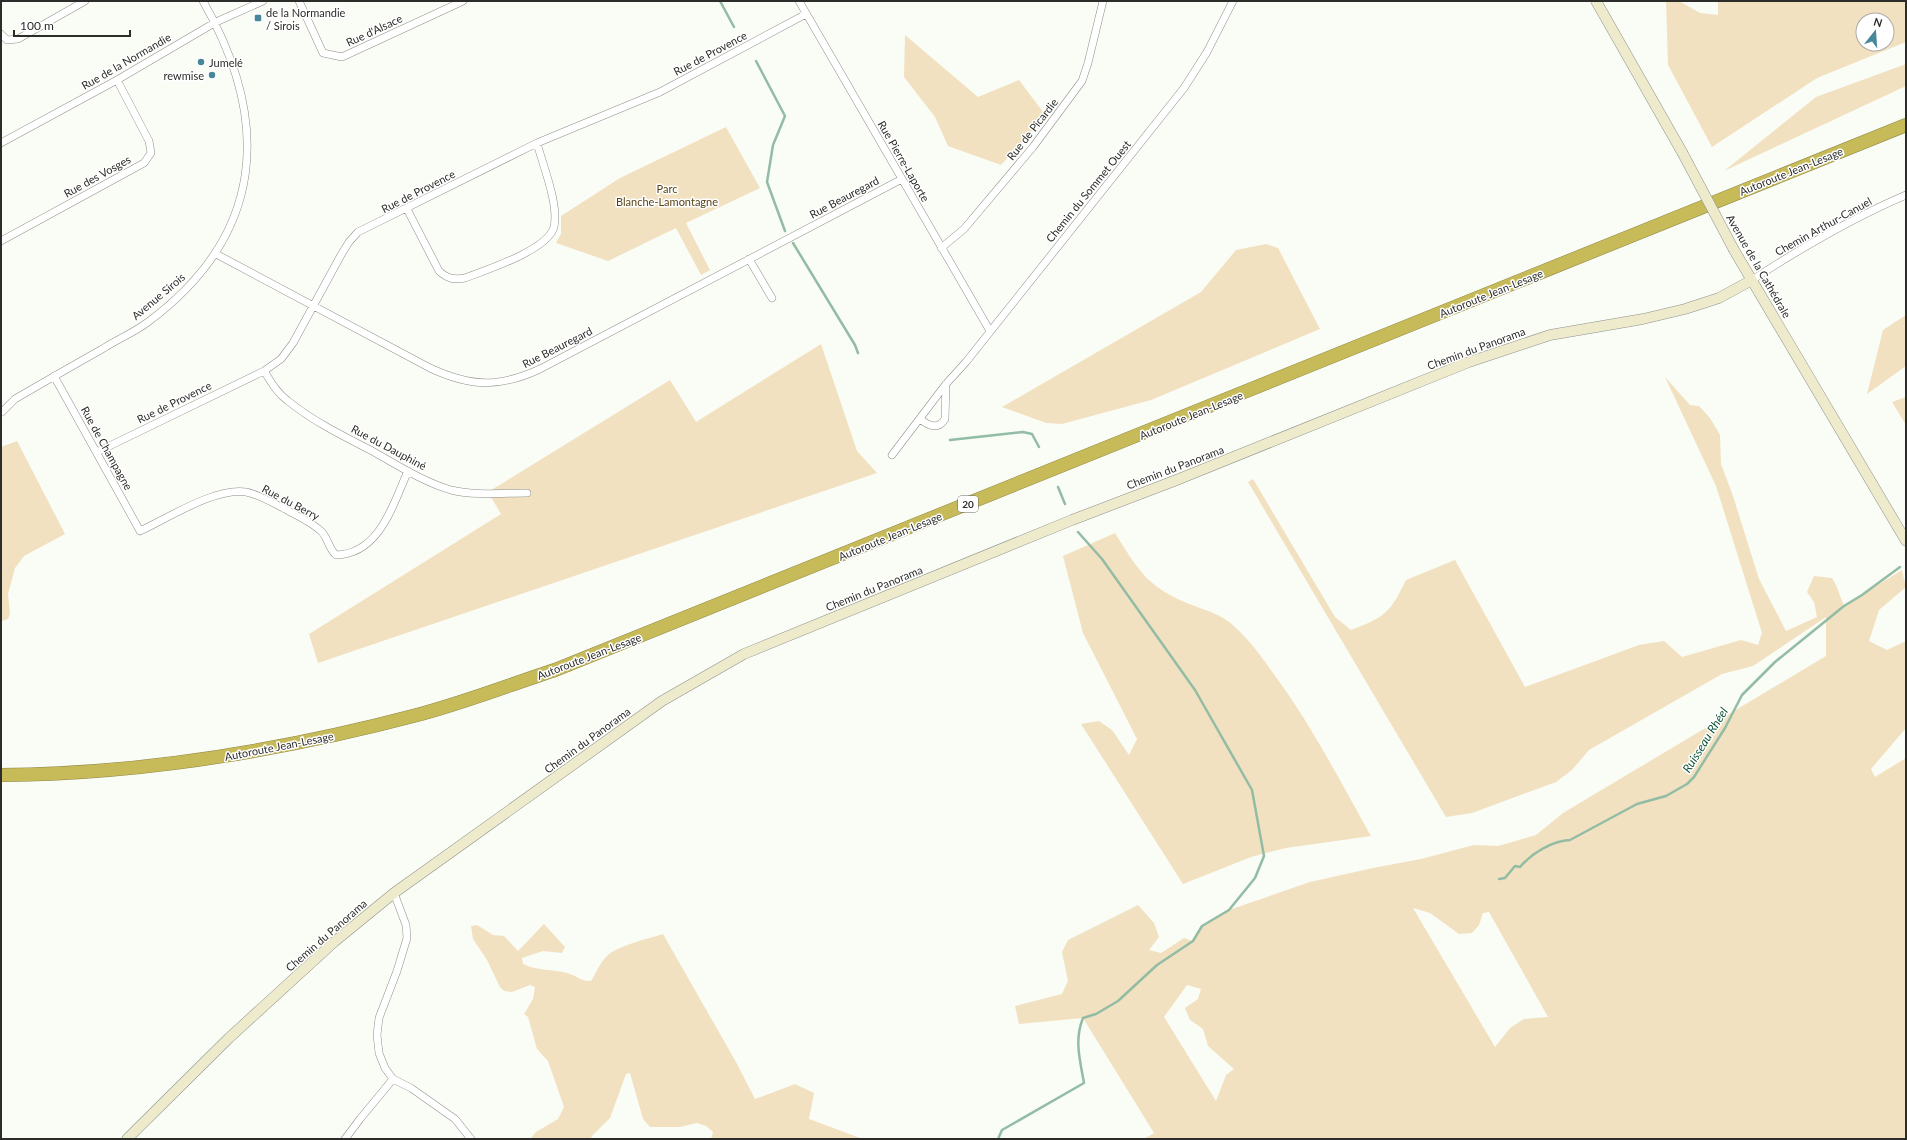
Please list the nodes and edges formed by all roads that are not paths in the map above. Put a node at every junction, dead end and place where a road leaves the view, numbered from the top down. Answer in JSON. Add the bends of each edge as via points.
{"nodes":[{"id":1,"x":85,"y":1,"type":"edge"},
{"id":2,"x":203,"y":1,"type":"edge"},
{"id":3,"x":263,"y":1,"type":"edge"},
{"id":4,"x":299,"y":1,"type":"edge"},
{"id":5,"x":463,"y":1,"type":"edge"},
{"id":6,"x":799,"y":1,"type":"edge"},
{"id":7,"x":1103,"y":1,"type":"edge"},
{"id":8,"x":1232,"y":1,"type":"edge"},
{"id":9,"x":1596,"y":1,"type":"edge"},
{"id":10,"x":806,"y":14,"type":"junction"},
{"id":11,"x":216,"y":22,"type":"junction"},
{"id":12,"x":1,"y":34,"type":"edge"},
{"id":13,"x":117,"y":80,"type":"junction"},
{"id":14,"x":1906,"y":125,"type":"edge"},
{"id":15,"x":1,"y":143,"type":"edge"},
{"id":16,"x":537,"y":143,"type":"junction"},
{"id":17,"x":902,"y":179,"type":"junction"},
{"id":18,"x":1906,"y":195,"type":"edge"},
{"id":19,"x":407,"y":209,"type":"junction"},
{"id":20,"x":1,"y":241,"type":"edge"},
{"id":21,"x":941,"y":248,"type":"junction"},
{"id":22,"x":216,"y":254,"type":"junction"},
{"id":23,"x":749,"y":259,"type":"junction"},
{"id":24,"x":1752,"y":280,"type":"junction"},
{"id":25,"x":772,"y":298,"type":"dead end"},
{"id":26,"x":313,"y":305,"type":"junction"},
{"id":27,"x":990,"y":331,"type":"junction"},
{"id":28,"x":264,"y":370,"type":"junction"},
{"id":29,"x":54,"y":376,"type":"junction"},
{"id":30,"x":946,"y":384,"type":"junction"},
{"id":31,"x":2,"y":412,"type":"dead end"},
{"id":32,"x":920,"y":419,"type":"junction"},
{"id":33,"x":97,"y":452,"type":"junction"},
{"id":34,"x":892,"y":455,"type":"dead end"},
{"id":35,"x":408,"y":471,"type":"junction"},
{"id":36,"x":527,"y":493,"type":"dead end"},
{"id":37,"x":140,"y":531,"type":"joint"},
{"id":38,"x":1906,"y":541,"type":"edge"},
{"id":39,"x":1,"y":775,"type":"edge"},
{"id":40,"x":394,"y":893,"type":"junction"},
{"id":41,"x":393,"y":1079,"type":"junction"},
{"id":42,"x":127,"y":1139,"type":"edge"},
{"id":43,"x":345,"y":1139,"type":"edge"},
{"id":44,"x":471,"y":1139,"type":"edge"}],
"edges":[{"from":1,"to":12,"type":"street","via":[[18,39],[7,40]]},
{"from":2,"to":11,"type":"street","name":"Avenue Sirois"},
{"from":3,"to":11,"type":"street","name":"Rue de la Normandie"},
{"from":4,"to":5,"type":"street","name":"Rue d'Alsace","via":[[323,54],[342,57]]},
{"from":6,"to":10,"type":"street","name":"Rue Pierre-Laporte"},
{"from":7,"to":21,"type":"street","name":"Rue de Picardie","via":[[1082,81],[1033,147],[979,212],[964,229]]},
{"from":8,"to":27,"type":"street","name":"Chemin du Sommet Ouest","via":[[1184,88]]},
{"from":9,"to":24,"type":"street","name":"Avenue de la Cathédrale","bridge":true},
{"from":10,"to":16,"type":"street","name":"Rue de Provence","via":[[660,92]]},
{"from":10,"to":17,"type":"street","name":"Rue Pierre-Laporte"},
{"from":11,"to":13,"type":"street","name":"Rue de la Normandie"},
{"from":11,"to":22,"type":"street","name":"Avenue Sirois","via":[[238,79],[245,109],[248,142],[240,202]]},
{"from":13,"to":15,"type":"street","name":"Rue de la Normandie"},
{"from":13,"to":20,"type":"street","name":"Rue des Vosges","via":[[149,141],[151,154],[144,163]]},
{"from":14,"to":39,"type":"highway","name":"Autoroute Jean-Lesage","number":"20","via":[[555,670],[418,715],[304,743],[219,758],[132,769]]},
{"from":16,"to":19,"type":"street","name":"Rue de Provence"},
{"from":16,"to":19,"type":"street","via":[[555,219],[552,231],[546,239],[527,251],[465,278],[446,278],[439,271]]},
{"from":17,"to":21,"type":"street","name":"Rue Pierre-Laporte"},
{"from":17,"to":23,"type":"street","name":"Rue Beauregard"},
{"from":18,"to":24,"type":"street","name":"Chemin Arthur-Canuel","via":[[1825,236]]},
{"from":19,"to":26,"type":"street","name":"Rue de Provence","via":[[358,232],[349,242]]},
{"from":21,"to":27,"type":"street","name":"Rue Pierre-Laporte"},
{"from":22,"to":26,"type":"street","name":"Rue Beauregard"},
{"from":22,"to":29,"type":"street","name":"Avenue Sirois","via":[[185,291],[148,323]]},
{"from":23,"to":25,"type":"street"},
{"from":23,"to":26,"type":"street","name":"Rue Beauregard","via":[[540,369],[500,382],[474,383],[442,373]]},
{"from":24,"to":38,"type":"street","name":"Avenue de la Cathédrale"},
{"from":24,"to":40,"type":"street","name":"Chemin du Panorama","via":[[1719,298],[1685,309],[1550,335],[1469,362],[744,654],[662,701]]},
{"from":26,"to":28,"type":"street","name":"Rue de Provence","via":[[293,343],[281,359]]},
{"from":27,"to":30,"type":"street","name":"Chemin du Sommet Ouest"},
{"from":28,"to":33,"type":"street","name":"Rue de Provence"},
{"from":28,"to":35,"type":"street","name":"Rue du Dauphiné","via":[[274,387],[304,413]]},
{"from":29,"to":31,"type":"street","name":"Avenue Sirois","via":[[15,399]]},
{"from":29,"to":33,"type":"street","name":"Rue de Champagne"},
{"from":30,"to":32,"type":"street","name":"Chemin du Sommet Ouest"},
{"from":30,"to":32,"type":"street","via":[[945,419],[938,426],[930,426]]},
{"from":32,"to":34,"type":"street","name":"Chemin du Sommet Ouest"},
{"from":33,"to":37,"type":"street","name":"Rue de Champagne"},
{"from":35,"to":36,"type":"street","name":"Rue du Dauphiné","via":[[451,490],[469,493]]},
{"from":35,"to":37,"type":"street","name":"Rue du Berry","via":[[382,529],[352,553],[336,555],[322,532],[313,524],[266,499],[246,492],[219,494]]},
{"from":40,"to":41,"type":"street","via":[[406,925],[407,938],[379,1018],[377,1035],[384,1068]]},
{"from":40,"to":42,"type":"street","name":"Chemin du Panorama","via":[[334,942],[230,1038]]},
{"from":41,"to":43,"type":"street"},
{"from":41,"to":44,"type":"street","via":[[411,1088],[455,1119]]}]}
